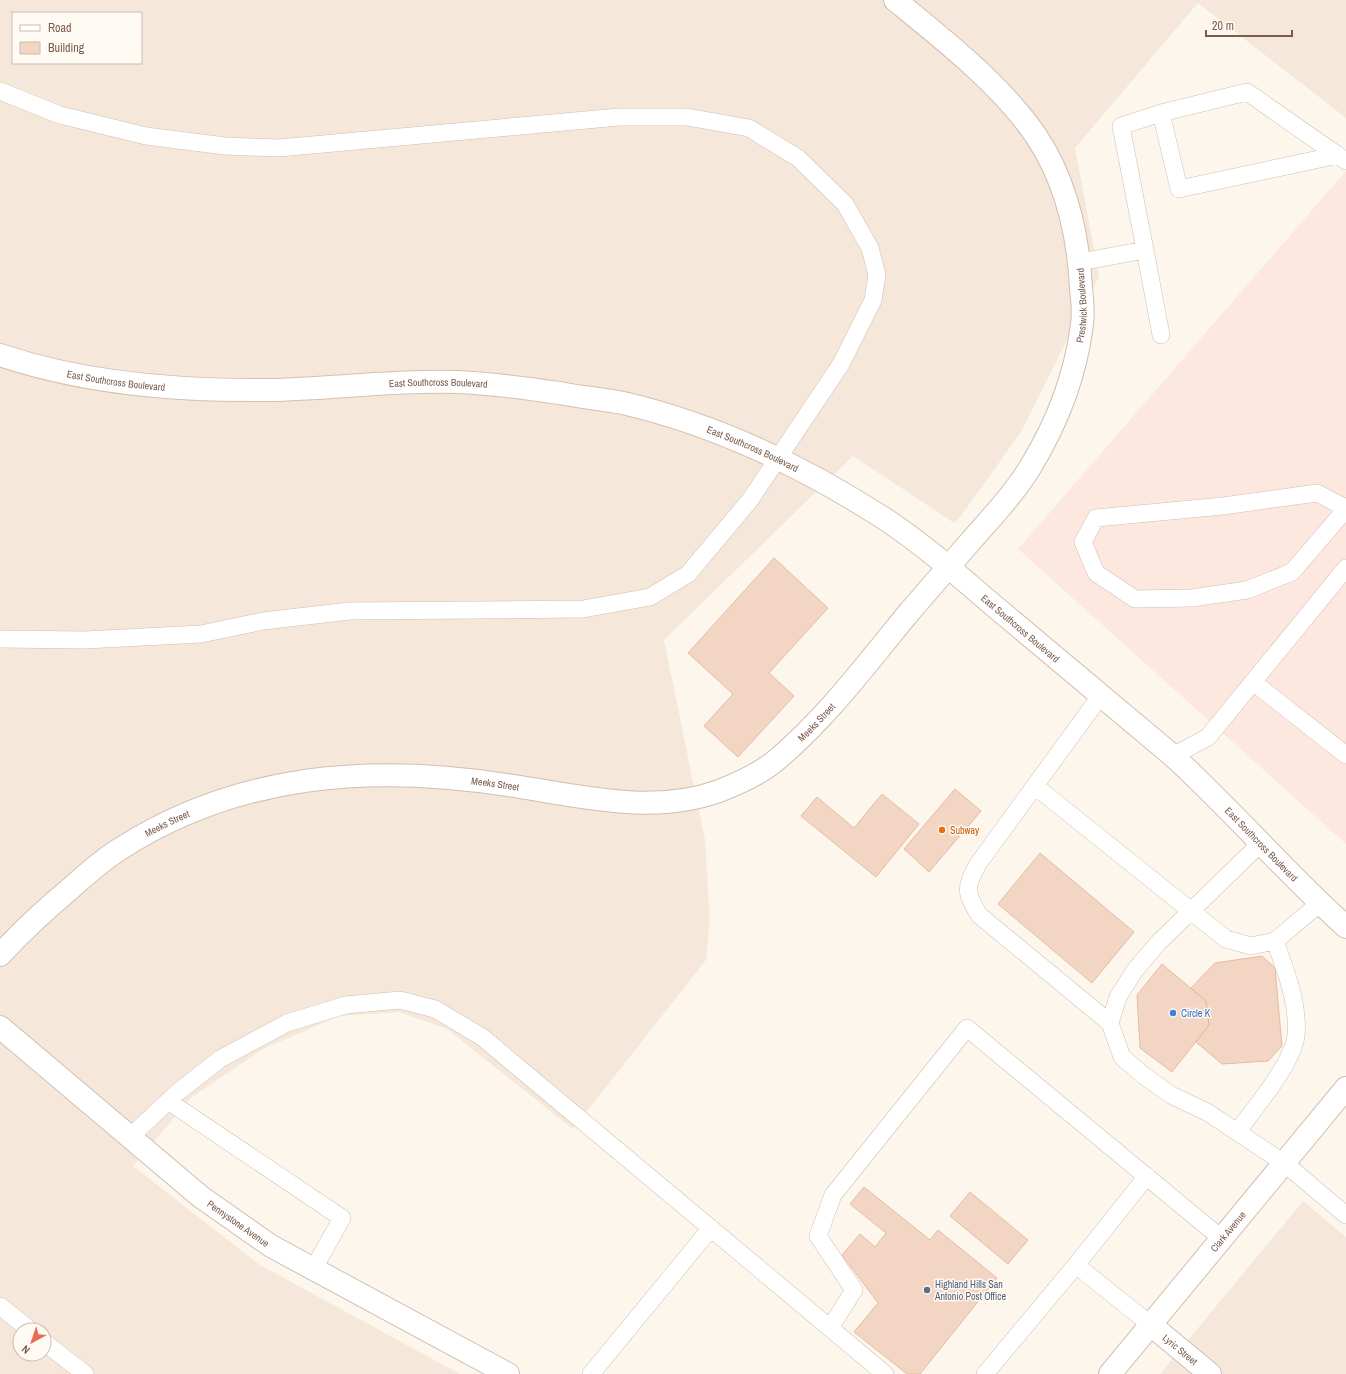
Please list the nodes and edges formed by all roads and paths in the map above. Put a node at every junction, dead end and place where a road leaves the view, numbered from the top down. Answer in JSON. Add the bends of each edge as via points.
{"nodes":[{"id":1,"x":895,"y":0,"type":"edge"},
{"id":2,"x":0,"y":91,"type":"edge"},
{"id":3,"x":1161,"y":113,"type":"junction"},
{"id":4,"x":1342,"y":158,"type":"edge"},
{"id":5,"x":1145,"y":250,"type":"junction"},
{"id":6,"x":1080,"y":262,"type":"junction"},
{"id":7,"x":1161,"y":335,"type":"dead end"},
{"id":8,"x":0,"y":356,"type":"edge"},
{"id":9,"x":778,"y":459,"type":"junction"},
{"id":10,"x":1346,"y":509,"type":"edge"},
{"id":11,"x":948,"y":567,"type":"junction"},
{"id":12,"x":1346,"y":568,"type":"edge"},
{"id":13,"x":0,"y":638,"type":"edge"},
{"id":14,"x":1254,"y":682,"type":"junction"},
{"id":15,"x":1101,"y":695,"type":"junction"},
{"id":16,"x":1346,"y":755,"type":"edge"},
{"id":17,"x":1173,"y":756,"type":"junction"},
{"id":18,"x":1035,"y":786,"type":"junction"},
{"id":19,"x":1260,"y":844,"type":"junction"},
{"id":20,"x":1320,"y":903,"type":"junction"},
{"id":21,"x":1191,"y":911,"type":"junction"},
{"id":22,"x":1346,"y":927,"type":"edge"},
{"id":23,"x":1275,"y":941,"type":"junction"},
{"id":24,"x":0,"y":955,"type":"edge"},
{"id":25,"x":1110,"y":1023,"type":"junction"},
{"id":26,"x":0,"y":1027,"type":"edge"},
{"id":27,"x":1346,"y":1088,"type":"edge"},
{"id":28,"x":168,"y":1101,"type":"junction"},
{"id":29,"x":1237,"y":1132,"type":"junction"},
{"id":30,"x":130,"y":1137,"type":"junction"},
{"id":31,"x":1284,"y":1163,"type":"junction"},
{"id":32,"x":1147,"y":1176,"type":"junction"},
{"id":33,"x":1346,"y":1215,"type":"edge"},
{"id":34,"x":711,"y":1228,"type":"junction"},
{"id":35,"x":1222,"y":1239,"type":"junction"},
{"id":36,"x":1076,"y":1265,"type":"junction"},
{"id":37,"x":313,"y":1270,"type":"junction"},
{"id":38,"x":0,"y":1306,"type":"edge"},
{"id":39,"x":20,"y":1322,"type":"edge"},
{"id":40,"x":1151,"y":1325,"type":"junction"},
{"id":41,"x":830,"y":1328,"type":"junction"},
{"id":42,"x":52,"y":1348,"type":"edge"},
{"id":43,"x":85,"y":1374,"type":"edge"},
{"id":44,"x":508,"y":1374,"type":"edge"},
{"id":45,"x":591,"y":1374,"type":"edge"},
{"id":46,"x":885,"y":1374,"type":"edge"},
{"id":47,"x":985,"y":1374,"type":"edge"},
{"id":48,"x":1110,"y":1374,"type":"edge"},
{"id":49,"x":1210,"y":1374,"type":"edge"}],
"edges":[{"from":1,"to":6,"type":"street","name":"Prestwick Boulevard","via":[[945,41],[1026,121],[1045,149],[1060,181],[1071,213]]},
{"from":2,"to":9,"type":"lane","via":[[60,115],[146,136],[241,147],[279,148],[620,117],[687,117],[749,128],[798,158],[845,204],[870,248],[878,275],[873,300],[841,364]]},
{"from":3,"to":4,"type":"lane","via":[[1247,92]]},
{"from":3,"to":4,"type":"lane","via":[[1179,190]]},
{"from":3,"to":5,"type":"lane","via":[[1121,126]]},
{"from":5,"to":6,"type":"lane"},
{"from":5,"to":7,"type":"lane"},
{"from":6,"to":11,"type":"street","name":"Prestwick Boulevard","via":[[1083,320],[1063,401],[1030,468],[1005,503]]},
{"from":8,"to":9,"type":"street","name":"East Southcross Boulevard","via":[[101,380],[185,389],[270,390],[408,382],[513,386],[622,403],[675,417]]},
{"from":9,"to":11,"type":"street","name":"East Southcross Boulevard","via":[[805,471],[880,516]]},
{"from":9,"to":13,"type":"lane","via":[[750,500],[688,574],[650,597],[583,609],[350,611],[263,621],[201,634],[85,640]]},
{"from":10,"to":10,"type":"lane","via":[[1292,572],[1247,590],[1192,598],[1135,598],[1096,573],[1083,542],[1096,518],[1317,494]]},
{"from":11,"to":15,"type":"street","name":"East Southcross Boulevard"},
{"from":11,"to":24,"type":"street","name":"Meeks Street","via":[[817,722],[771,765],[718,791],[675,802],[631,804],[458,777],[376,774],[312,779],[245,792],[159,826],[117,850],[29,924]]},
{"from":12,"to":14,"type":"lane"},
{"from":14,"to":16,"type":"lane"},
{"from":14,"to":17,"type":"lane","via":[[1208,737]]},
{"from":15,"to":17,"type":"street","name":"East Southcross Boulevard"},
{"from":15,"to":18,"type":"lane"},
{"from":17,"to":19,"type":"street","name":"East Southcross Boulevard","via":[[1209,789]]},
{"from":18,"to":21,"type":"lane"},
{"from":18,"to":25,"type":"lane","via":[[978,864],[968,883],[969,898],[979,915]]},
{"from":19,"to":20,"type":"street","name":"East Southcross Boulevard"},
{"from":19,"to":21,"type":"lane"},
{"from":20,"to":22,"type":"street","name":"East Southcross Boulevard"},
{"from":20,"to":23,"type":"lane"},
{"from":21,"to":23,"type":"lane","via":[[1226,940],[1252,946]]},
{"from":21,"to":25,"type":"lane","via":[[1135,970],[1118,997]]},
{"from":23,"to":29,"type":"lane","via":[[1296,1008],[1296,1038],[1287,1062]]},
{"from":25,"to":29,"type":"lane","via":[[1122,1058],[1171,1094],[1207,1112]]},
{"from":26,"to":30,"type":"street","name":"Pennystone Avenue"},
{"from":27,"to":31,"type":"street","name":"Clark Avenue"},
{"from":28,"to":30,"type":"lane"},
{"from":28,"to":34,"type":"lane","via":[[220,1059],[287,1023],[346,1005],[400,1000],[435,1009],[482,1037]]},
{"from":28,"to":37,"type":"lane","via":[[342,1218]]},
{"from":29,"to":31,"type":"lane"},
{"from":30,"to":37,"type":"street","name":"Pennystone Avenue","via":[[202,1197],[271,1246]]},
{"from":31,"to":33,"type":"lane"},
{"from":31,"to":35,"type":"street","name":"Clark Avenue"},
{"from":32,"to":35,"type":"lane"},
{"from":32,"to":36,"type":"lane"},
{"from":32,"to":41,"type":"lane","via":[[967,1028],[833,1195],[818,1236],[854,1290]]},
{"from":34,"to":41,"type":"lane"},
{"from":34,"to":45,"type":"lane"},
{"from":35,"to":40,"type":"street","name":"Clark Avenue"},
{"from":36,"to":40,"type":"lane"},
{"from":36,"to":47,"type":"lane"},
{"from":37,"to":44,"type":"street","name":"Pennystone Avenue"},
{"from":38,"to":39,"type":"lane"},
{"from":40,"to":48,"type":"street","name":"Clark Avenue"},
{"from":40,"to":49,"type":"street","name":"Lyric Street"},
{"from":41,"to":46,"type":"lane"},
{"from":42,"to":43,"type":"lane"}]}
